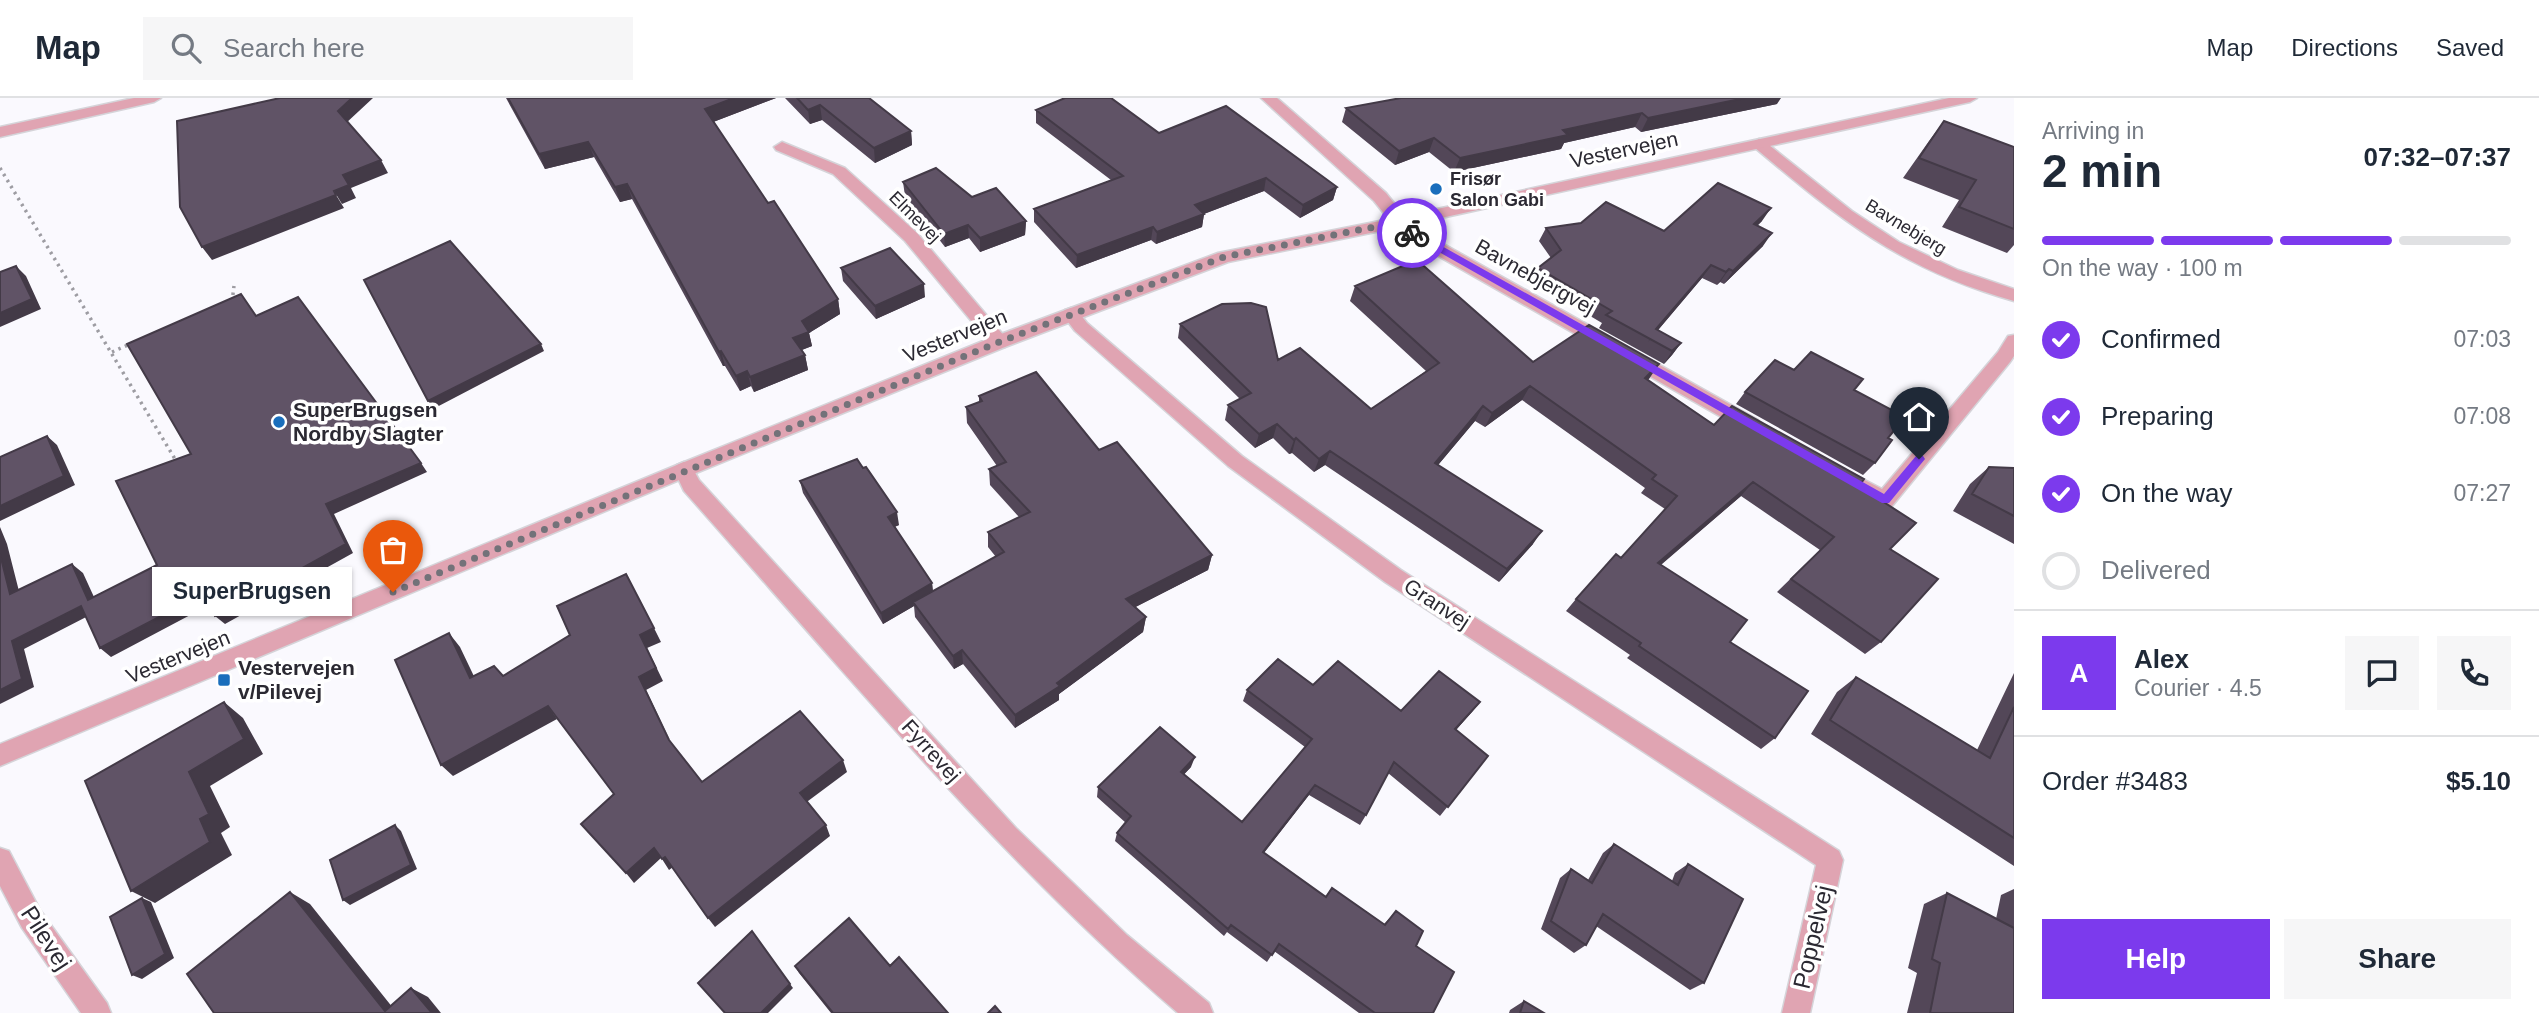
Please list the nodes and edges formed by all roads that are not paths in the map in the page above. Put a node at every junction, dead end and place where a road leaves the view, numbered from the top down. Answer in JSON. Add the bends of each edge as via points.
{"nodes":[{"id":1,"x":154,"y":98,"type":"edge"},
{"id":2,"x":1268,"y":98,"type":"edge"},
{"id":3,"x":1970,"y":98,"type":"edge"},
{"id":4,"x":0,"y":132,"type":"edge"},
{"id":5,"x":1759,"y":144,"type":"junction"},
{"id":6,"x":782,"y":146,"type":"dead end"},
{"id":7,"x":1399,"y":222,"type":"junction"},
{"id":8,"x":2014,"y":295,"type":"edge"},
{"id":9,"x":1071,"y":314,"type":"junction"},
{"id":10,"x":2014,"y":341,"type":"edge"},
{"id":11,"x":999,"y":342,"type":"junction"},
{"id":12,"x":1765,"y":433,"type":"edge"},
{"id":13,"x":1813,"y":460,"type":"edge"},
{"id":14,"x":684,"y":470,"type":"junction"},
{"id":15,"x":0,"y":755,"type":"edge"},
{"id":16,"x":0,"y":860,"type":"edge"},
{"id":17,"x":1830,"y":860,"type":"joint"},
{"id":18,"x":97,"y":1013,"type":"edge"},
{"id":19,"x":1199,"y":1013,"type":"edge"},
{"id":20,"x":1796,"y":1013,"type":"edge"}],
"edges":[{"from":1,"to":4,"type":"street"},
{"from":2,"to":7,"type":"street","name":"Bavnebjergvej","via":[[1381,197]]},
{"from":3,"to":5,"type":"street","name":"Vestervejen"},
{"from":5,"to":7,"type":"street","name":"Vestervejen"},
{"from":5,"to":8,"type":"street","name":"Bavnebjerg","via":[[1878,237],[1942,271]]},
{"from":6,"to":11,"type":"street","name":"Elmevej","via":[[845,176],[911,237]]},
{"from":7,"to":9,"type":"street","name":"Vestervejen","via":[[1224,257]]},
{"from":7,"to":12,"type":"street","name":"Bavnebjergvej","via":[[1416,236]]},
{"from":9,"to":11,"type":"street","name":"Vestervejen"},
{"from":9,"to":17,"type":"street","name":"Granvej","via":[[1235,461],[1393,576]]},
{"from":10,"to":13,"type":"street","via":[[1885,500]]},
{"from":11,"to":14,"type":"street","name":"Vestervejen"},
{"from":14,"to":15,"type":"street","name":"Vestervejen"},
{"from":14,"to":19,"type":"street","name":"Fyrrevej","via":[[691,485],[1007,836],[1118,944]]},
{"from":16,"to":18,"type":"street","name":"Pilevej","via":[[31,919]]},
{"from":17,"to":20,"type":"street","name":"Poppelvej"}]}
